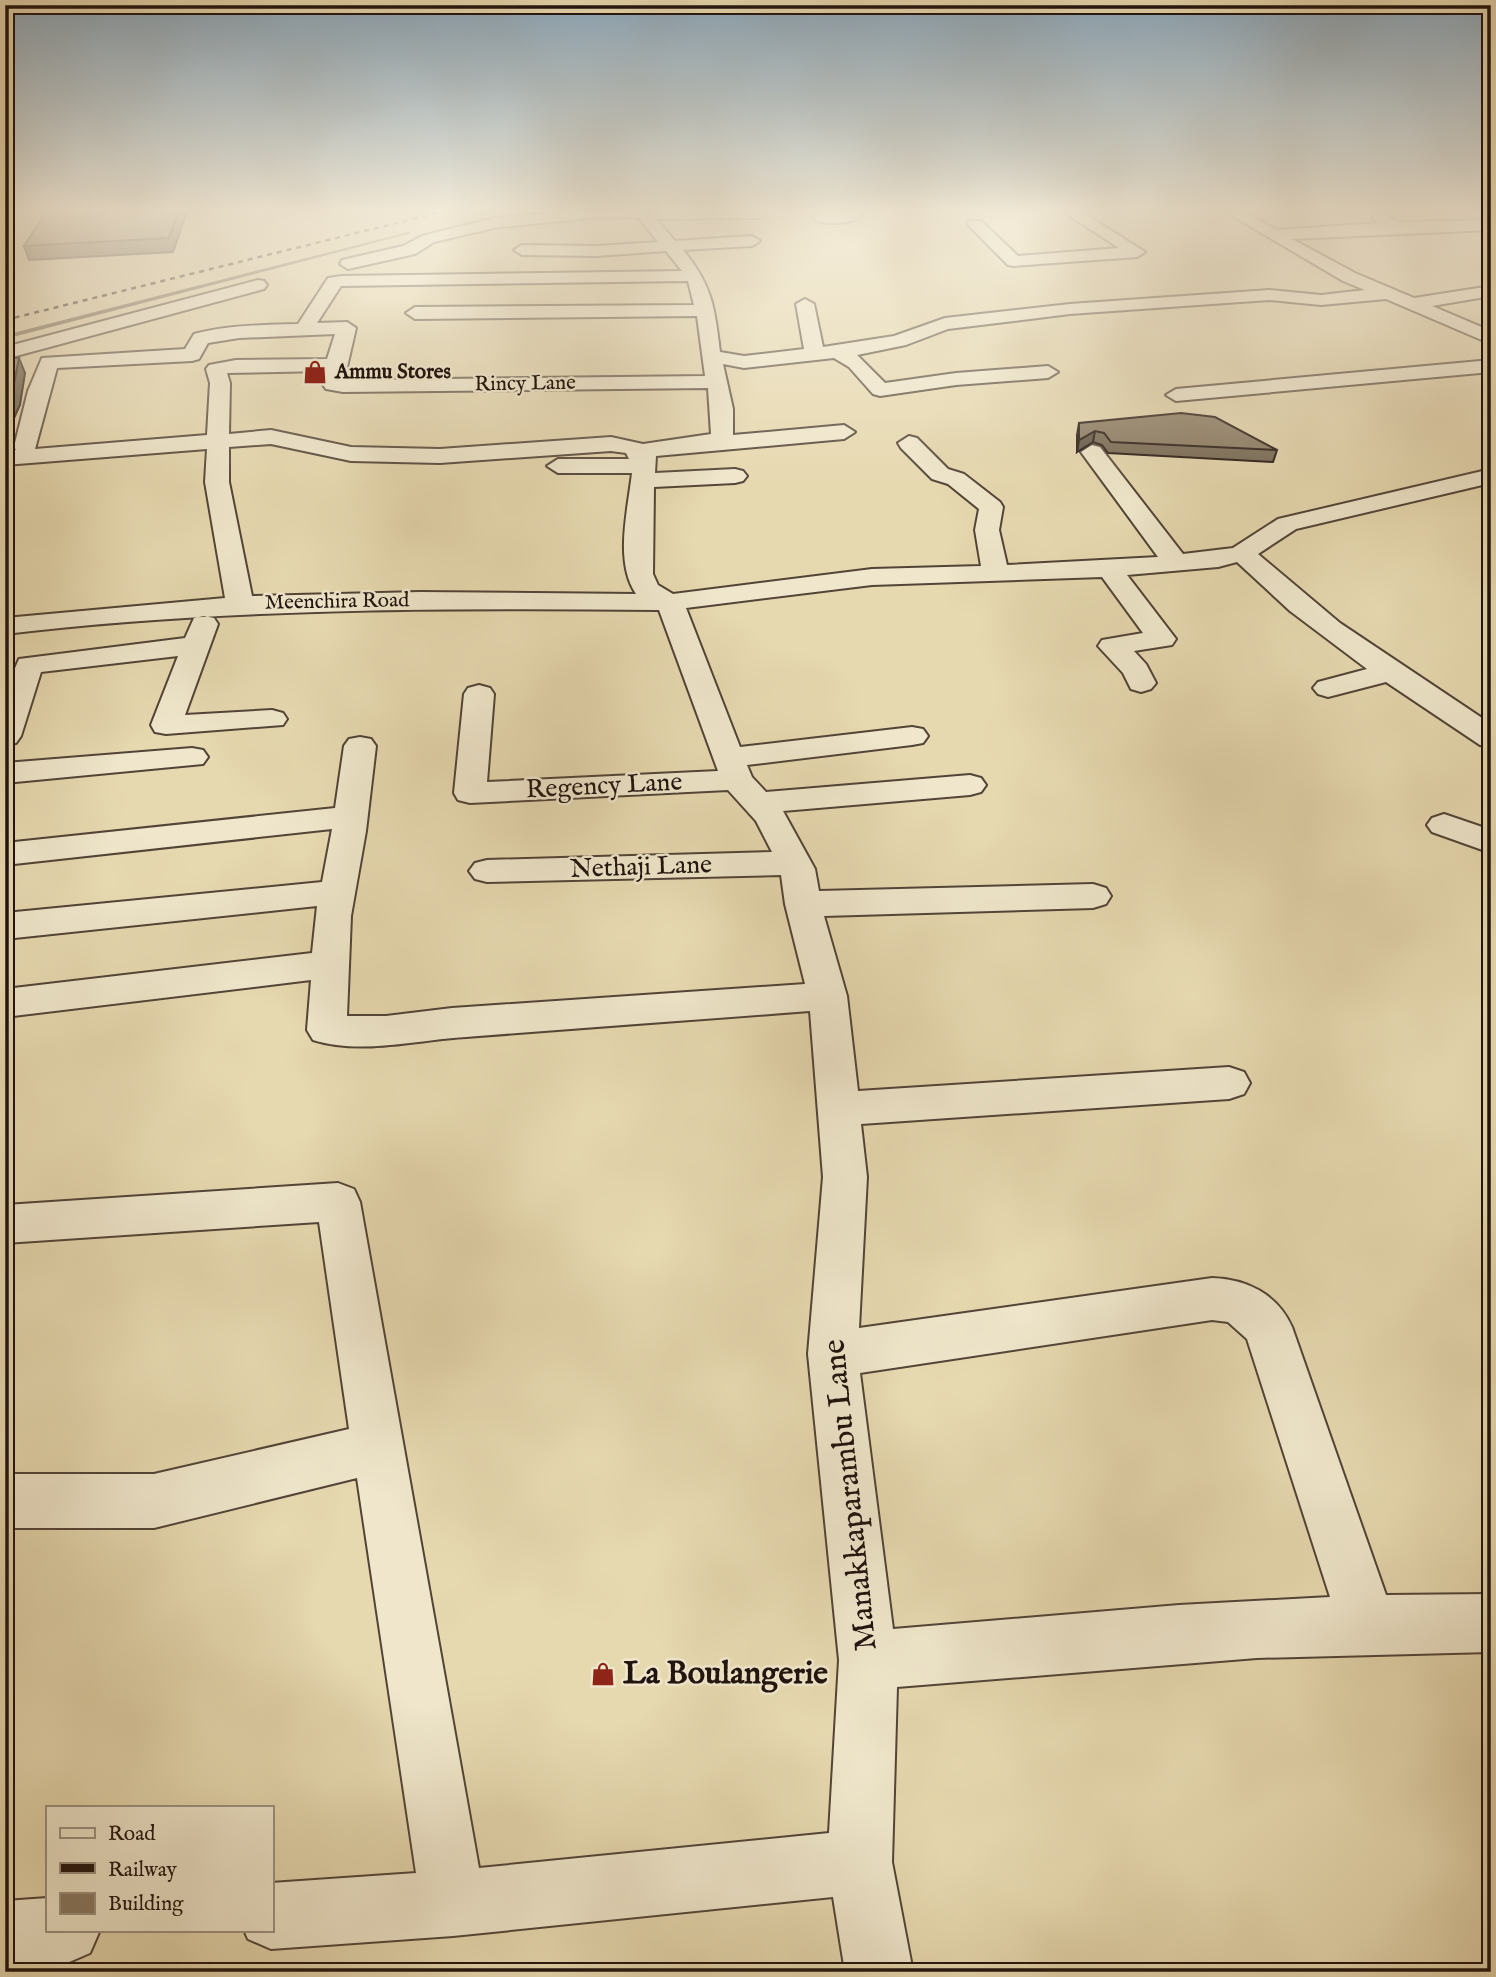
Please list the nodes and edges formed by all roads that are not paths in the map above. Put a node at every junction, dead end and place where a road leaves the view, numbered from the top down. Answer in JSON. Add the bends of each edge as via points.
{"nodes":[{"id":1,"x":178,"y":304,"type":"edge"},
{"id":2,"x":320,"y":304,"type":"edge"},
{"id":3,"x":703,"y":304,"type":"edge"},
{"id":4,"x":805,"y":304,"type":"dead end"},
{"id":5,"x":1050,"y":304,"type":"edge"},
{"id":6,"x":1139,"y":304,"type":"edge"},
{"id":7,"x":1411,"y":304,"type":"edge"},
{"id":8,"x":158,"y":309,"type":"junction"},
{"id":9,"x":1058,"y":310,"type":"junction"},
{"id":10,"x":415,"y":313,"type":"dead end"},
{"id":11,"x":706,"y":316,"type":"junction"},
{"id":12,"x":574,"y":323,"type":"dead end"},
{"id":13,"x":304,"y":329,"type":"junction"},
{"id":14,"x":1491,"y":338,"type":"edge"},
{"id":15,"x":196,"y":347,"type":"junction"},
{"id":16,"x":5,"y":353,"type":"edge"},
{"id":17,"x":825,"y":353,"type":"junction"},
{"id":18,"x":711,"y":356,"type":"junction"},
{"id":19,"x":1332,"y":362,"type":"dead end"},
{"id":20,"x":1491,"y":366,"type":"edge"},
{"id":21,"x":1048,"y":372,"type":"dead end"},
{"id":22,"x":334,"y":375,"type":"junction"},
{"id":23,"x":1356,"y":380,"type":"junction"},
{"id":24,"x":38,"y":391,"type":"junction"},
{"id":25,"x":16,"y":392,"type":"edge"},
{"id":26,"x":718,"y":392,"type":"junction"},
{"id":27,"x":1176,"y":395,"type":"dead end"},
{"id":28,"x":844,"y":432,"type":"dead end"},
{"id":29,"x":220,"y":441,"type":"junction"},
{"id":30,"x":714,"y":443,"type":"junction"},
{"id":31,"x":909,"y":443,"type":"dead end"},
{"id":32,"x":1092,"y":452,"type":"edge"},
{"id":33,"x":15,"y":453,"type":"edge"},
{"id":34,"x":558,"y":466,"type":"dead end"},
{"id":35,"x":643,"y":473,"type":"junction"},
{"id":36,"x":735,"y":476,"type":"dead end"},
{"id":37,"x":1486,"y":482,"type":"edge"},
{"id":38,"x":1242,"y":553,"type":"junction"},
{"id":39,"x":1176,"y":563,"type":"junction"},
{"id":40,"x":1109,"y":569,"type":"junction"},
{"id":41,"x":996,"y":575,"type":"junction"},
{"id":42,"x":226,"y":605,"type":"junction"},
{"id":43,"x":674,"y":616,"type":"junction"},
{"id":44,"x":40,"y":621,"type":"junction"},
{"id":45,"x":5,"y":626,"type":"edge"},
{"id":46,"x":196,"y":645,"type":"junction"},
{"id":47,"x":1392,"y":671,"type":"junction"},
{"id":48,"x":1141,"y":683,"type":"dead end"},
{"id":49,"x":18,"y":684,"type":"edge"},
{"id":50,"x":1328,"y":688,"type":"dead end"},
{"id":51,"x":479,"y":694,"type":"dead end"},
{"id":52,"x":272,"y":719,"type":"dead end"},
{"id":53,"x":5,"y":736,"type":"edge"},
{"id":54,"x":912,"y":736,"type":"dead end"},
{"id":55,"x":1491,"y":738,"type":"edge"},
{"id":56,"x":360,"y":746,"type":"dead end"},
{"id":57,"x":192,"y":757,"type":"dead end"},
{"id":58,"x":5,"y":773,"type":"edge"},
{"id":59,"x":741,"y":780,"type":"junction"},
{"id":60,"x":971,"y":785,"type":"dead end"},
{"id":61,"x":351,"y":817,"type":"junction"},
{"id":62,"x":1444,"y":825,"type":"dead end"},
{"id":63,"x":1491,"y":842,"type":"edge"},
{"id":64,"x":5,"y":854,"type":"edge"},
{"id":65,"x":487,"y":871,"type":"dead end"},
{"id":66,"x":798,"y":883,"type":"junction"},
{"id":67,"x":338,"y":892,"type":"junction"},
{"id":68,"x":1093,"y":896,"type":"dead end"},
{"id":69,"x":5,"y":926,"type":"edge"},
{"id":70,"x":331,"y":964,"type":"junction"},
{"id":71,"x":828,"y":996,"type":"junction"},
{"id":72,"x":5,"y":1003,"type":"edge"},
{"id":73,"x":1229,"y":1083,"type":"dead end"},
{"id":74,"x":838,"y":1109,"type":"junction"},
{"id":75,"x":5,"y":1224,"type":"edge"},
{"id":76,"x":833,"y":1354,"type":"junction"},
{"id":77,"x":379,"y":1447,"type":"junction"},
{"id":78,"x":5,"y":1501,"type":"edge"},
{"id":79,"x":1367,"y":1622,"type":"junction"},
{"id":80,"x":1491,"y":1623,"type":"edge"},
{"id":81,"x":868,"y":1660,"type":"junction"},
{"id":82,"x":860,"y":1862,"type":"junction"},
{"id":83,"x":453,"y":1903,"type":"junction"},
{"id":84,"x":273,"y":1916,"type":"edge"},
{"id":85,"x":46,"y":1931,"type":"edge"},
{"id":86,"x":5,"y":1934,"type":"edge"},
{"id":87,"x":879,"y":1972,"type":"edge"}],
"edges":[{"from":1,"to":8,"type":"street"},
{"from":2,"to":13,"type":"street"},
{"from":3,"to":11,"type":"street"},
{"from":4,"to":17,"type":"street"},
{"from":5,"to":9,"type":"street"},
{"from":6,"to":9,"type":"street"},
{"from":7,"to":14,"type":"street"},
{"from":8,"to":15,"type":"street","via":[[190,335]]},
{"from":8,"to":16,"type":"street"},
{"from":9,"to":17,"type":"street","via":[[945,324],[899,341]]},
{"from":10,"to":11,"type":"street"},
{"from":11,"to":12,"type":"street"},
{"from":11,"to":18,"type":"street"},
{"from":13,"to":15,"type":"street","via":[[222,335]]},
{"from":13,"to":22,"type":"street","via":[[347,328]]},
{"from":15,"to":24,"type":"street","via":[[49,362]]},
{"from":17,"to":18,"type":"street","via":[[744,362]]},
{"from":17,"to":21,"type":"street","via":[[856,363],[880,390]]},
{"from":18,"to":26,"type":"street"},
{"from":19,"to":23,"type":"street"},
{"from":20,"to":23,"type":"street"},
{"from":22,"to":26,"type":"street","name":"Rincy Lane","via":[[582,384],[583,398],[602,403]]},
{"from":22,"to":29,"type":"street","name":"Rincy Lane","via":[[236,366],[216,369]]},
{"from":23,"to":27,"type":"street"},
{"from":24,"to":25,"type":"street"},
{"from":24,"to":33,"type":"street"},
{"from":26,"to":30,"type":"street","via":[[722,437]]},
{"from":28,"to":30,"type":"street"},
{"from":29,"to":33,"type":"street"},
{"from":29,"to":35,"type":"street","via":[[271,437],[351,454],[440,456],[611,444],[634,447]]},
{"from":29,"to":42,"type":"street","via":[[217,482]]},
{"from":30,"to":35,"type":"street","via":[[649,449]]},
{"from":31,"to":41,"type":"street","via":[[940,474],[956,480],[991,507],[987,530]]},
{"from":32,"to":39,"type":"street"},
{"from":34,"to":35,"type":"street"},
{"from":35,"to":36,"type":"street"},
{"from":35,"to":43,"type":"street","via":[[641,581]]},
{"from":37,"to":38,"type":"street","via":[[1287,524]]},
{"from":38,"to":39,"type":"street","name":"Meenchira Road"},
{"from":38,"to":47,"type":"street","via":[[1283,594]]},
{"from":39,"to":40,"type":"street","name":"Meenchira Road"},
{"from":40,"to":41,"type":"street","name":"Meenchira Road"},
{"from":40,"to":48,"type":"street","via":[[1162,639],[1112,646],[1136,670]]},
{"from":41,"to":43,"type":"street","name":"Meenchira Road","via":[[872,576]]},
{"from":42,"to":43,"type":"street","name":"Meenchira Road","via":[[446,600]]},
{"from":42,"to":44,"type":"street","name":"Meenchira Road"},
{"from":42,"to":46,"type":"street"},
{"from":43,"to":59,"type":"street","name":"Manakkaparambu Lane"},
{"from":44,"to":45,"type":"street","name":"Meenchira Road"},
{"from":44,"to":49,"type":"street"},
{"from":46,"to":49,"type":"street"},
{"from":46,"to":52,"type":"street","via":[[166,725]]},
{"from":47,"to":50,"type":"street"},
{"from":47,"to":55,"type":"street"},
{"from":49,"to":53,"type":"street"},
{"from":51,"to":59,"type":"street","name":"Regency Lane","via":[[470,793]]},
{"from":54,"to":59,"type":"street"},
{"from":56,"to":61,"type":"street"},
{"from":57,"to":58,"type":"street"},
{"from":59,"to":60,"type":"street"},
{"from":59,"to":66,"type":"street","name":"Manakkaparambu Lane","via":[[770,817]]},
{"from":61,"to":64,"type":"street"},
{"from":61,"to":67,"type":"street"},
{"from":62,"to":63,"type":"street"},
{"from":65,"to":66,"type":"street","name":"Nethaji Lane"},
{"from":66,"to":68,"type":"street","name":"Nethaji Lane"},
{"from":66,"to":71,"type":"street","name":"Manakkaparambu Lane"},
{"from":67,"to":69,"type":"street"},
{"from":67,"to":70,"type":"street"},
{"from":70,"to":71,"type":"street","via":[[327,1030],[386,1031]]},
{"from":70,"to":72,"type":"street"},
{"from":71,"to":74,"type":"street","name":"Manakkaparambu Lane"},
{"from":73,"to":74,"type":"street"},
{"from":74,"to":76,"type":"street","name":"Manakkaparambu Lane","via":[[845,1177]]},
{"from":75,"to":77,"type":"street","via":[[338,1202]]},
{"from":76,"to":79,"type":"street","via":[[1234,1299],[1254,1310],[1268,1327]]},
{"from":76,"to":81,"type":"street","name":"Manakkaparambu Lane"},
{"from":77,"to":78,"type":"street","via":[[154,1501]]},
{"from":77,"to":83,"type":"street"},
{"from":79,"to":80,"type":"street"},
{"from":79,"to":81,"type":"street","via":[[1216,1629]]},
{"from":81,"to":82,"type":"street","name":"Manakkaparambu Lane"},
{"from":82,"to":83,"type":"street"},
{"from":82,"to":87,"type":"street","name":"Manakkaparambu Lane"},
{"from":83,"to":84,"type":"street"},
{"from":85,"to":86,"type":"street"}]}
